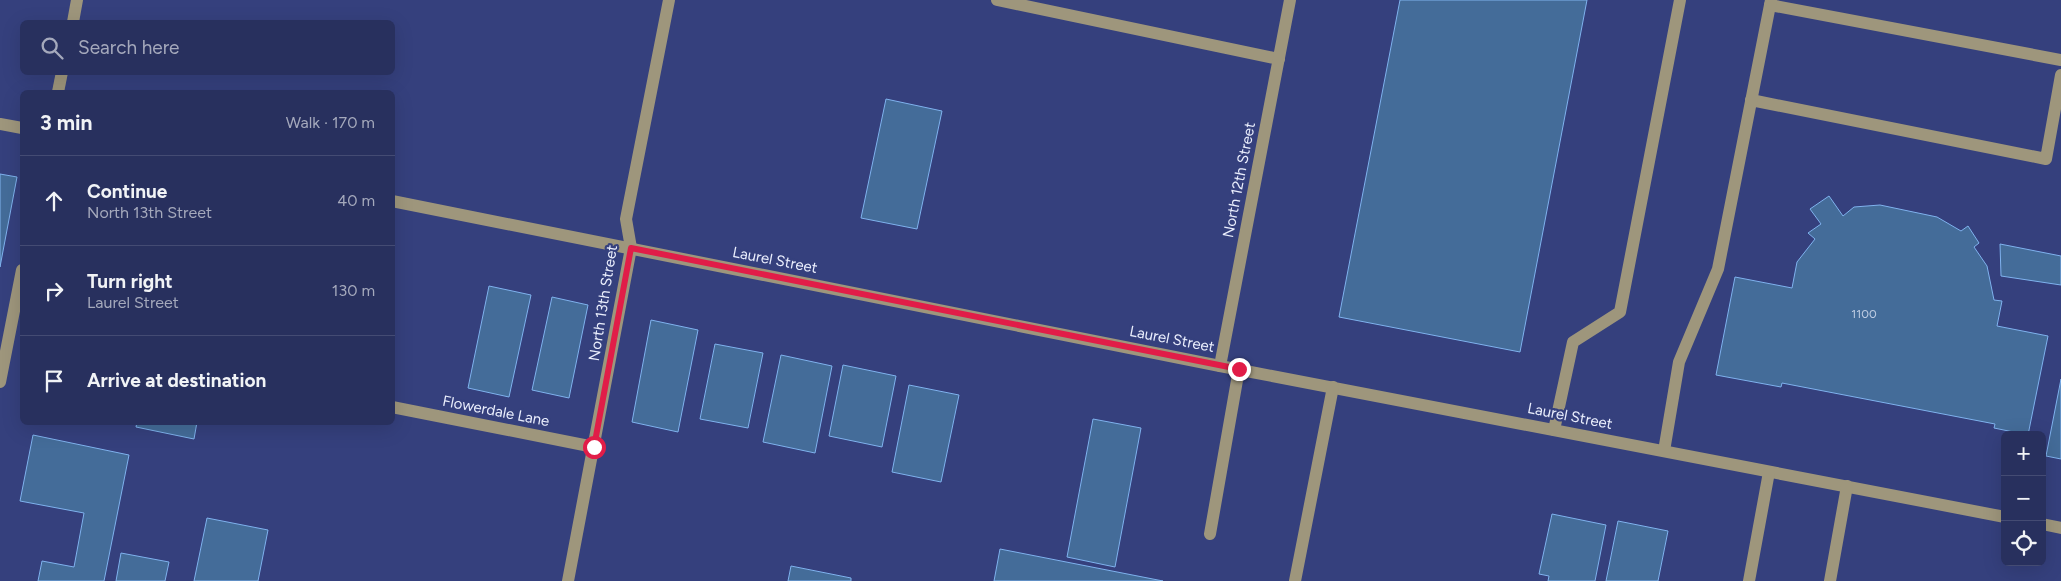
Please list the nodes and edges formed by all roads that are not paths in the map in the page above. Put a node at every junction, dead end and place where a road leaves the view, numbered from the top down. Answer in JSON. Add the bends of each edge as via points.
{"nodes":[{"id":1,"x":77,"y":0,"type":"edge"},
{"id":2,"x":669,"y":0,"type":"edge"},
{"id":3,"x":997,"y":0,"type":"edge"},
{"id":4,"x":1290,"y":0,"type":"edge"},
{"id":5,"x":1680,"y":0,"type":"edge"},
{"id":6,"x":1770,"y":2,"type":"edge"},
{"id":7,"x":73,"y":20,"type":"edge"},
{"id":8,"x":1279,"y":59,"type":"junction"},
{"id":9,"x":2061,"y":60,"type":"edge"},
{"id":10,"x":61,"y":75,"type":"edge"},
{"id":11,"x":2061,"y":75,"type":"edge"},
{"id":12,"x":58,"y":90,"type":"edge"},
{"id":13,"x":1751,"y":100,"type":"junction"},
{"id":14,"x":0,"y":124,"type":"edge"},
{"id":15,"x":20,"y":128,"type":"edge"},
{"id":16,"x":395,"y":202,"type":"edge"},
{"id":17,"x":631,"y":248,"type":"junction"},
{"id":18,"x":20,"y":280,"type":"edge"},
{"id":19,"x":1220,"y":366,"type":"junction"},
{"id":20,"x":1239,"y":369,"type":"junction"},
{"id":21,"x":0,"y":382,"type":"edge"},
{"id":22,"x":1333,"y":387,"type":"junction"},
{"id":23,"x":395,"y":407,"type":"edge"},
{"id":24,"x":1554,"y":430,"type":"junction"},
{"id":25,"x":594,"y":447,"type":"junction"},
{"id":26,"x":1664,"y":452,"type":"junction"},
{"id":27,"x":1769,"y":472,"type":"junction"},
{"id":28,"x":1847,"y":486,"type":"junction"},
{"id":29,"x":2001,"y":516,"type":"edge"},
{"id":30,"x":2046,"y":525,"type":"edge"},
{"id":31,"x":2061,"y":528,"type":"edge"},
{"id":32,"x":1210,"y":534,"type":"dead end"},
{"id":33,"x":568,"y":581,"type":"edge"},
{"id":34,"x":1295,"y":581,"type":"edge"},
{"id":35,"x":1749,"y":581,"type":"edge"},
{"id":36,"x":1830,"y":581,"type":"edge"}],
"edges":[{"from":1,"to":7,"type":"street"},
{"from":2,"to":17,"type":"street","name":"North 13th Street","via":[[626,219]]},
{"from":3,"to":8,"type":"street"},
{"from":4,"to":8,"type":"street","name":"North 12th Street"},
{"from":5,"to":24,"type":"street","via":[[1620,312],[1573,342]]},
{"from":6,"to":9,"type":"street"},
{"from":6,"to":13,"type":"street"},
{"from":8,"to":19,"type":"street","name":"North 12th Street"},
{"from":10,"to":12,"type":"street"},
{"from":11,"to":13,"type":"street","via":[[2046,159]]},
{"from":13,"to":26,"type":"street","via":[[1718,269],[1680,362]]},
{"from":14,"to":15,"type":"street"},
{"from":16,"to":17,"type":"street","name":"Laurel Street"},
{"from":17,"to":19,"type":"street","name":"Laurel Street"},
{"from":17,"to":25,"type":"street","name":"North 13th Street"},
{"from":18,"to":21,"type":"street"},
{"from":19,"to":20,"type":"street","name":"Laurel Street"},
{"from":20,"to":22,"type":"street","name":"Laurel Street"},
{"from":20,"to":32,"type":"street"},
{"from":22,"to":24,"type":"street","name":"Laurel Street"},
{"from":22,"to":34,"type":"street"},
{"from":23,"to":25,"type":"street","name":"Flowerdale Lane"},
{"from":24,"to":26,"type":"street","name":"Laurel Street"},
{"from":25,"to":33,"type":"street","name":"North 13th Street"},
{"from":26,"to":27,"type":"street","name":"Laurel Street"},
{"from":27,"to":28,"type":"street","name":"Laurel Street"},
{"from":27,"to":35,"type":"street"},
{"from":28,"to":29,"type":"street","name":"Laurel Street"},
{"from":28,"to":36,"type":"street"},
{"from":30,"to":31,"type":"street"}]}
